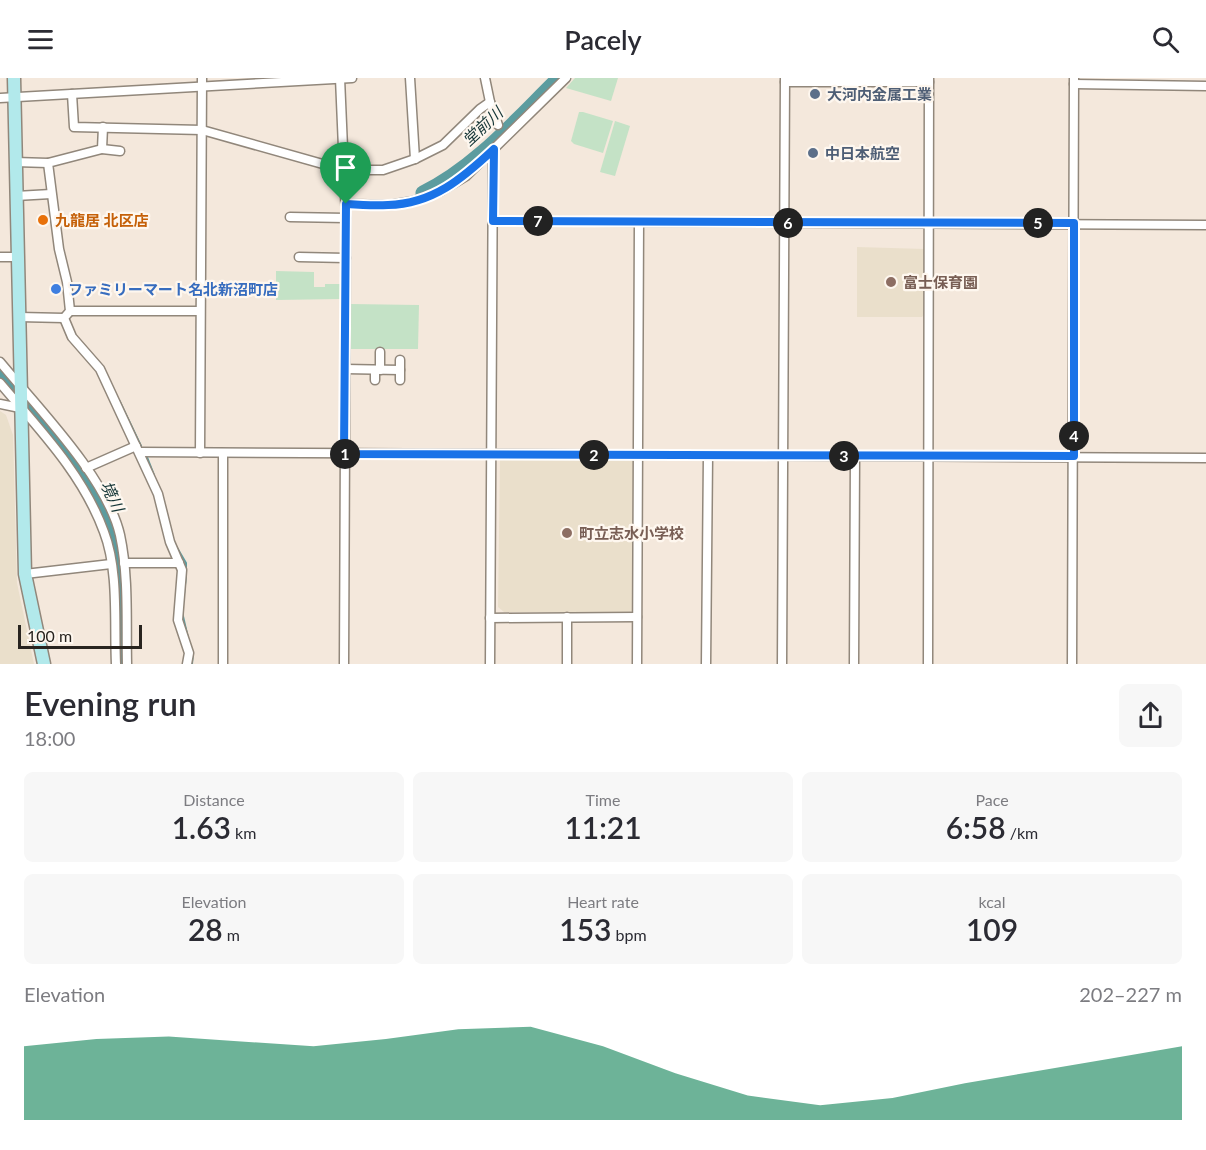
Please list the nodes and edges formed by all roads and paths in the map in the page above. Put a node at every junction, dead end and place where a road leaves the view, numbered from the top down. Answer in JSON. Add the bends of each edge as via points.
{"nodes":[{"id":1,"x":14,"y":78,"type":"edge"},
{"id":2,"x":340,"y":78,"type":"edge"},
{"id":3,"x":352,"y":78,"type":"edge"},
{"id":4,"x":410,"y":78,"type":"edge"},
{"id":5,"x":485,"y":78,"type":"edge"},
{"id":6,"x":566,"y":78,"type":"edge"},
{"id":7,"x":785,"y":80,"type":"edge"},
{"id":8,"x":929,"y":80,"type":"edge"},
{"id":9,"x":1074,"y":81,"type":"edge"},
{"id":10,"x":202,"y":82,"type":"edge"},
{"id":11,"x":1206,"y":86,"type":"edge"},
{"id":12,"x":72,"y":94,"type":"junction"},
{"id":13,"x":0,"y":98,"type":"edge"},
{"id":14,"x":14,"y":98,"type":"junction"},
{"id":15,"x":490,"y":102,"type":"junction"},
{"id":16,"x":498,"y":125,"type":"dead end"},
{"id":17,"x":103,"y":127,"type":"junction"},
{"id":18,"x":202,"y":130,"type":"junction"},
{"id":19,"x":102,"y":149,"type":"junction"},
{"id":20,"x":494,"y":149,"type":"junction"},
{"id":21,"x":120,"y":151,"type":"dead end"},
{"id":22,"x":415,"y":159,"type":"junction"},
{"id":23,"x":15,"y":162,"type":"junction"},
{"id":24,"x":48,"y":163,"type":"junction"},
{"id":25,"x":344,"y":170,"type":"junction"},
{"id":26,"x":51,"y":194,"type":"junction"},
{"id":27,"x":16,"y":196,"type":"junction"},
{"id":28,"x":346,"y":204,"type":"junction"},
{"id":29,"x":290,"y":217,"type":"dead end"},
{"id":30,"x":346,"y":218,"type":"junction"},
{"id":31,"x":493,"y":221,"type":"junction"},
{"id":32,"x":639,"y":222,"type":"junction"},
{"id":33,"x":784,"y":223,"type":"junction"},
{"id":34,"x":929,"y":223,"type":"junction"},
{"id":35,"x":1074,"y":223,"type":"junction"},
{"id":36,"x":1206,"y":225,"type":"edge"},
{"id":37,"x":0,"y":257,"type":"edge"},
{"id":38,"x":18,"y":257,"type":"junction"},
{"id":39,"x":299,"y":257,"type":"dead end"},
{"id":40,"x":346,"y":258,"type":"junction"},
{"id":41,"x":70,"y":311,"type":"junction"},
{"id":42,"x":200,"y":311,"type":"junction"},
{"id":43,"x":20,"y":317,"type":"junction"},
{"id":44,"x":64,"y":318,"type":"junction"},
{"id":45,"x":380,"y":352,"type":"dead end"},
{"id":46,"x":400,"y":360,"type":"dead end"},
{"id":47,"x":0,"y":362,"type":"edge"},
{"id":48,"x":345,"y":369,"type":"junction"},
{"id":49,"x":377,"y":370,"type":"junction"},
{"id":50,"x":400,"y":370,"type":"junction"},
{"id":51,"x":375,"y":380,"type":"dead end"},
{"id":52,"x":400,"y":380,"type":"dead end"},
{"id":53,"x":0,"y":383,"type":"edge"},
{"id":54,"x":21,"y":399,"type":"junction"},
{"id":55,"x":0,"y":404,"type":"edge"},
{"id":56,"x":138,"y":449,"type":"junction"},
{"id":57,"x":200,"y":453,"type":"junction"},
{"id":58,"x":223,"y":453,"type":"junction"},
{"id":59,"x":344,"y":454,"type":"junction"},
{"id":60,"x":491,"y":455,"type":"junction"},
{"id":61,"x":638,"y":455,"type":"junction"},
{"id":62,"x":708,"y":456,"type":"junction"},
{"id":63,"x":784,"y":456,"type":"junction"},
{"id":64,"x":855,"y":456,"type":"junction"},
{"id":65,"x":929,"y":456,"type":"junction"},
{"id":66,"x":1074,"y":456,"type":"junction"},
{"id":67,"x":1206,"y":458,"type":"edge"},
{"id":68,"x":86,"y":468,"type":"junction"},
{"id":69,"x":179,"y":563,"type":"junction"},
{"id":70,"x":111,"y":564,"type":"junction"},
{"id":71,"x":124,"y":564,"type":"junction"},
{"id":72,"x":25,"y":574,"type":"junction"},
{"id":73,"x":567,"y":617,"type":"junction"},
{"id":74,"x":637,"y":617,"type":"junction"},
{"id":75,"x":490,"y":618,"type":"junction"},
{"id":76,"x":44,"y":664,"type":"edge"},
{"id":77,"x":116,"y":664,"type":"edge"},
{"id":78,"x":127,"y":664,"type":"edge"},
{"id":79,"x":187,"y":664,"type":"edge"},
{"id":80,"x":223,"y":664,"type":"edge"},
{"id":81,"x":344,"y":664,"type":"edge"},
{"id":82,"x":490,"y":664,"type":"edge"},
{"id":83,"x":567,"y":664,"type":"edge"},
{"id":84,"x":637,"y":664,"type":"edge"},
{"id":85,"x":706,"y":664,"type":"edge"},
{"id":86,"x":782,"y":664,"type":"edge"},
{"id":87,"x":854,"y":664,"type":"edge"},
{"id":88,"x":928,"y":664,"type":"edge"},
{"id":89,"x":1072,"y":664,"type":"edge"}],
"edges":[{"from":1,"to":14,"type":"street"},
{"from":2,"to":3,"type":"street"},
{"from":2,"to":10,"type":"street"},
{"from":2,"to":25,"type":"street"},
{"from":4,"to":22,"type":"street"},
{"from":5,"to":15,"type":"street"},
{"from":6,"to":20,"type":"street"},
{"from":7,"to":8,"type":"street"},
{"from":7,"to":33,"type":"street"},
{"from":8,"to":34,"type":"street"},
{"from":9,"to":11,"type":"street"},
{"from":9,"to":35,"type":"street"},
{"from":10,"to":12,"type":"street"},
{"from":10,"to":18,"type":"street"},
{"from":12,"to":14,"type":"street"},
{"from":12,"to":17,"type":"street","via":[[74,127]]},
{"from":13,"to":14,"type":"street"},
{"from":14,"to":23,"type":"street"},
{"from":15,"to":16,"type":"street"},
{"from":15,"to":22,"type":"street","via":[[443,145]]},
{"from":17,"to":18,"type":"street"},
{"from":17,"to":19,"type":"street"},
{"from":18,"to":25,"type":"street"},
{"from":18,"to":42,"type":"street"},
{"from":19,"to":21,"type":"street"},
{"from":19,"to":24,"type":"street"},
{"from":20,"to":28,"type":"street","via":[[466,176],[441,191],[390,205]]},
{"from":20,"to":31,"type":"street"},
{"from":22,"to":25,"type":"street","via":[[383,170]]},
{"from":23,"to":24,"type":"street"},
{"from":23,"to":27,"type":"street"},
{"from":24,"to":26,"type":"street"},
{"from":25,"to":28,"type":"street"},
{"from":26,"to":27,"type":"street"},
{"from":26,"to":41,"type":"street"},
{"from":27,"to":38,"type":"street"},
{"from":28,"to":30,"type":"street"},
{"from":29,"to":30,"type":"street"},
{"from":30,"to":40,"type":"street"},
{"from":31,"to":32,"type":"street"},
{"from":31,"to":60,"type":"street"},
{"from":32,"to":33,"type":"street"},
{"from":32,"to":61,"type":"street"},
{"from":33,"to":34,"type":"street"},
{"from":33,"to":63,"type":"street"},
{"from":34,"to":35,"type":"street"},
{"from":34,"to":65,"type":"street"},
{"from":35,"to":36,"type":"street"},
{"from":35,"to":66,"type":"street"},
{"from":37,"to":38,"type":"street"},
{"from":38,"to":43,"type":"street"},
{"from":39,"to":40,"type":"street"},
{"from":40,"to":48,"type":"street"},
{"from":41,"to":42,"type":"street"},
{"from":41,"to":44,"type":"street"},
{"from":42,"to":57,"type":"street"},
{"from":43,"to":44,"type":"street"},
{"from":43,"to":54,"type":"street"},
{"from":44,"to":56,"type":"street","via":[[72,337],[100,369]]},
{"from":45,"to":49,"type":"street"},
{"from":46,"to":50,"type":"street"},
{"from":47,"to":54,"type":"street"},
{"from":48,"to":49,"type":"street"},
{"from":48,"to":59,"type":"street"},
{"from":49,"to":50,"type":"street"},
{"from":49,"to":51,"type":"street"},
{"from":50,"to":52,"type":"street"},
{"from":53,"to":54,"type":"street"},
{"from":54,"to":55,"type":"street"},
{"from":54,"to":68,"type":"street"},
{"from":54,"to":70,"type":"street","via":[[80,483],[105,533]]},
{"from":54,"to":72,"type":"street"},
{"from":56,"to":57,"type":"street"},
{"from":56,"to":68,"type":"street"},
{"from":56,"to":69,"type":"street","via":[[158,494]]},
{"from":57,"to":58,"type":"street"},
{"from":58,"to":59,"type":"street"},
{"from":58,"to":80,"type":"street"},
{"from":59,"to":60,"type":"street"},
{"from":59,"to":81,"type":"street"},
{"from":60,"to":61,"type":"street"},
{"from":60,"to":75,"type":"street"},
{"from":61,"to":62,"type":"street"},
{"from":61,"to":74,"type":"street"},
{"from":62,"to":63,"type":"street"},
{"from":62,"to":85,"type":"street"},
{"from":63,"to":64,"type":"street"},
{"from":63,"to":86,"type":"street"},
{"from":64,"to":65,"type":"street"},
{"from":64,"to":87,"type":"street"},
{"from":65,"to":66,"type":"street"},
{"from":65,"to":88,"type":"street"},
{"from":66,"to":67,"type":"street"},
{"from":66,"to":89,"type":"street"},
{"from":68,"to":71,"type":"street","via":[[108,502]]},
{"from":69,"to":71,"type":"street"},
{"from":69,"to":79,"type":"street","via":[[182,570],[178,620],[189,653]]},
{"from":70,"to":72,"type":"street"},
{"from":70,"to":77,"type":"street"},
{"from":71,"to":78,"type":"street"},
{"from":72,"to":76,"type":"street"},
{"from":73,"to":74,"type":"street"},
{"from":73,"to":75,"type":"street"},
{"from":73,"to":83,"type":"street"},
{"from":74,"to":84,"type":"street"},
{"from":75,"to":82,"type":"street"}]}
